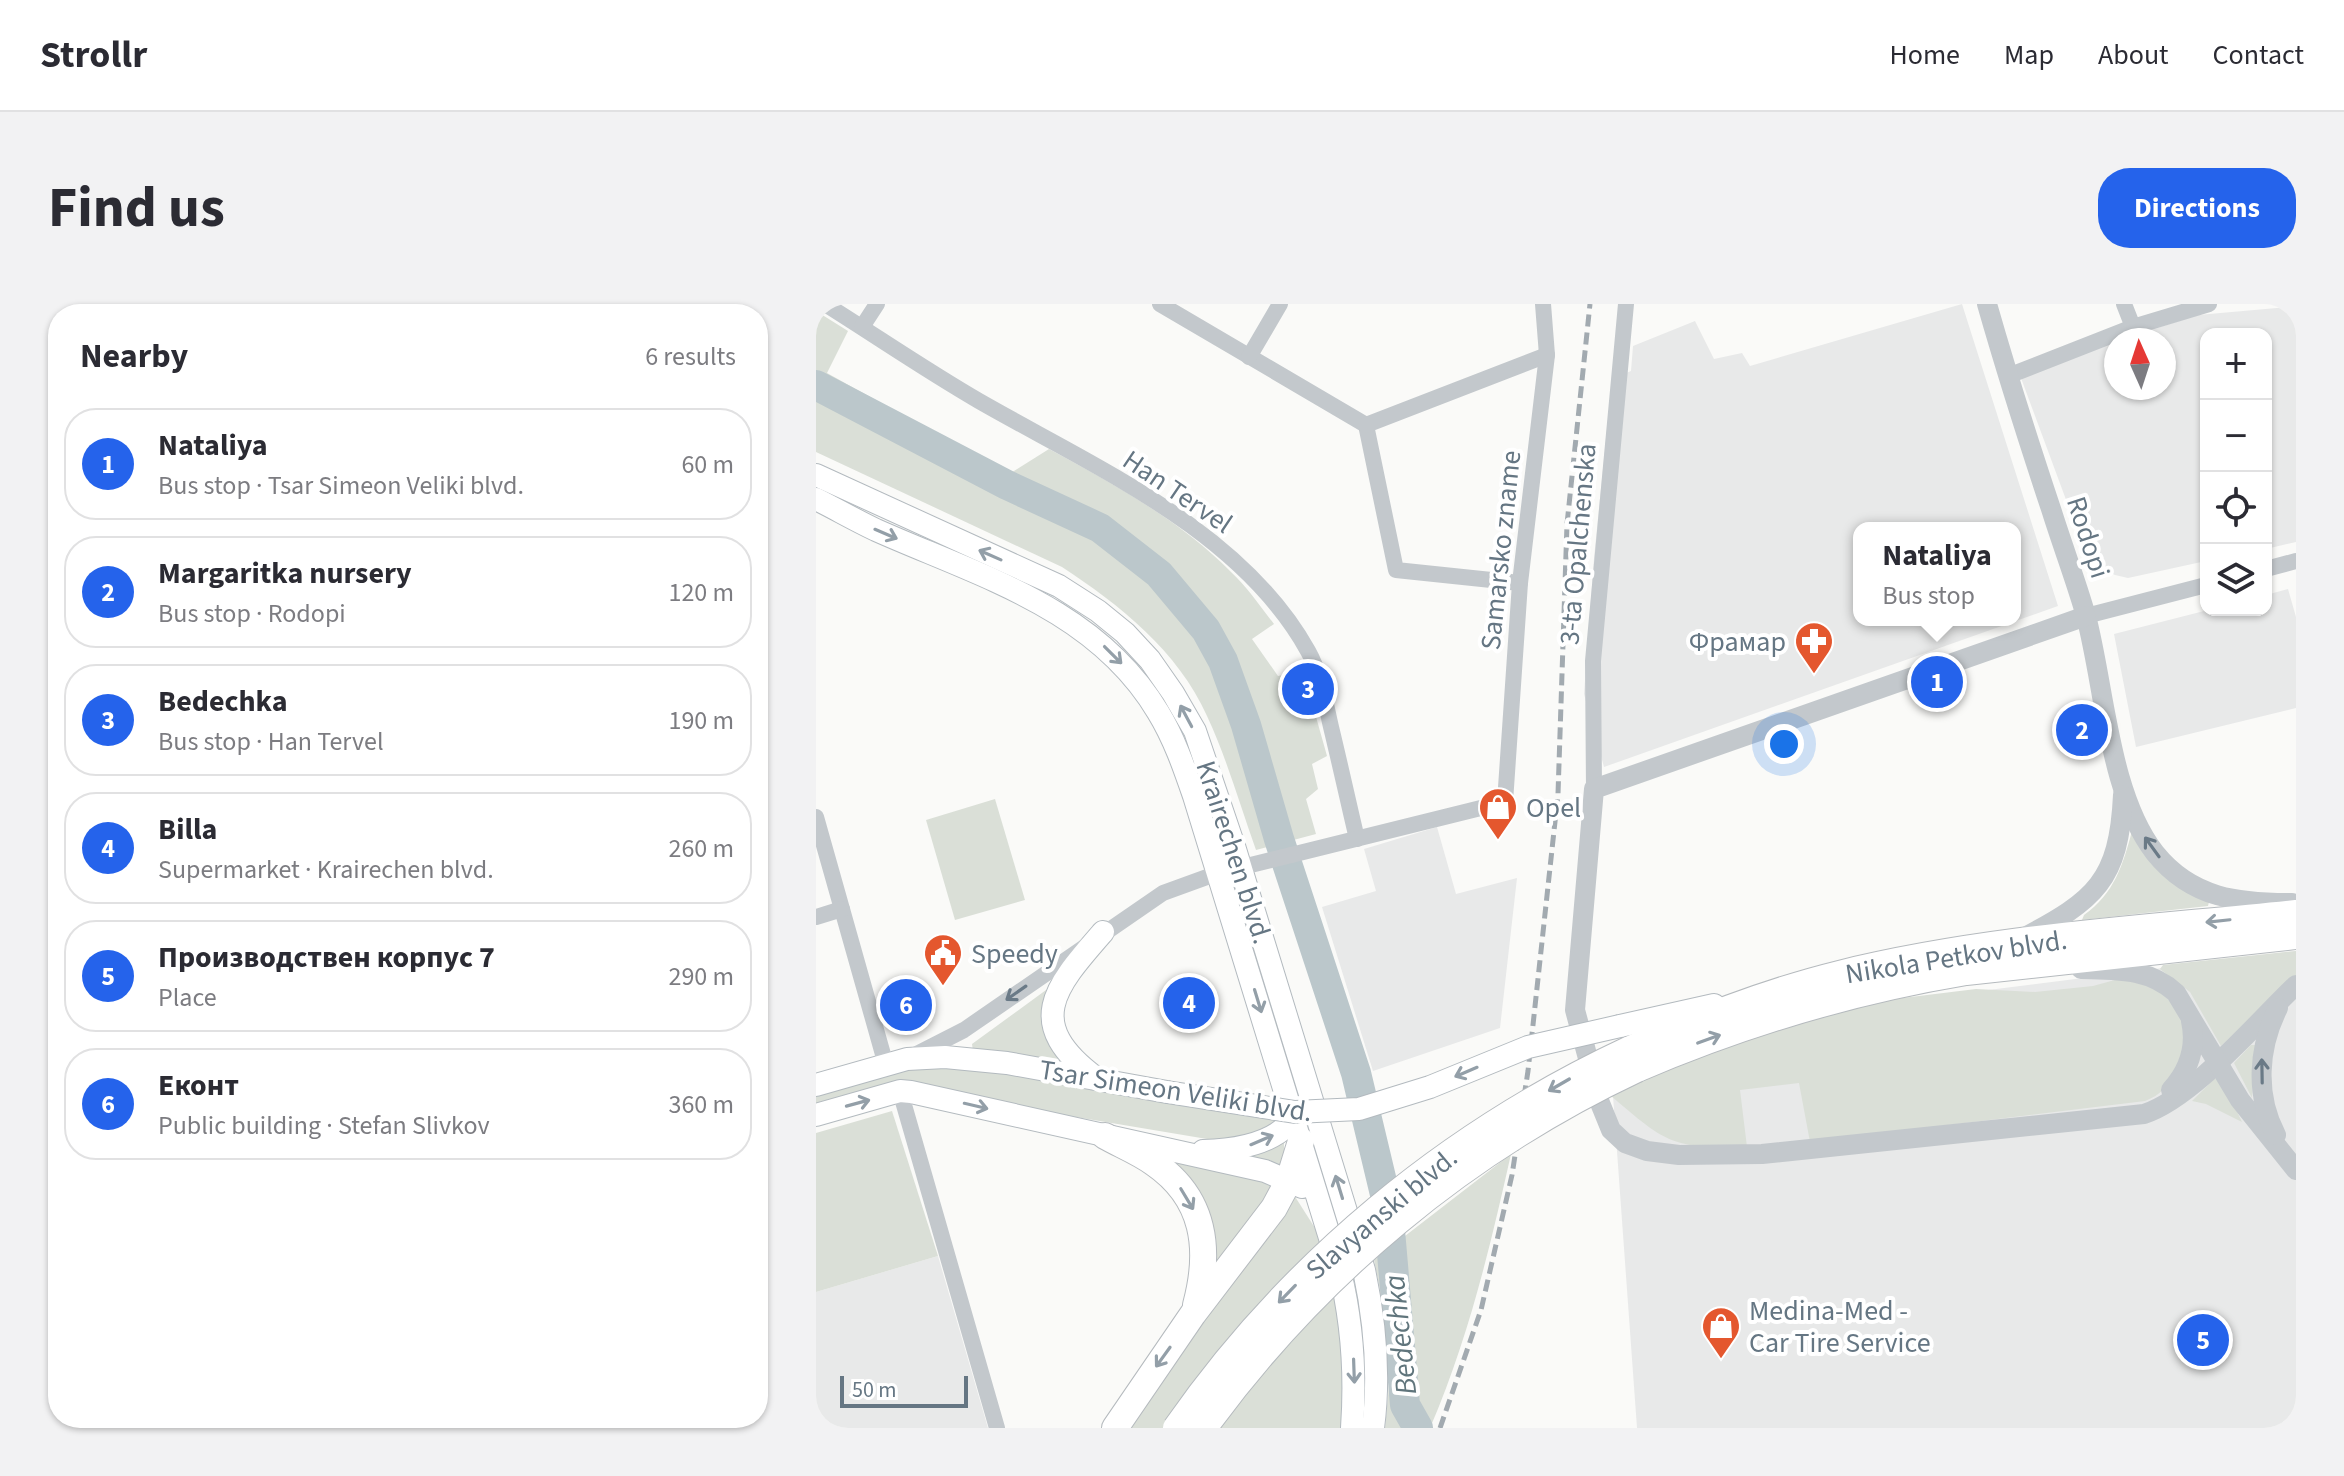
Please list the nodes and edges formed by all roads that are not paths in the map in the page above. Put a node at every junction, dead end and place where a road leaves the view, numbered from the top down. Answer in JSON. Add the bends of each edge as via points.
{"nodes":[{"id":1,"x":825,"y":304,"type":"edge"},
{"id":2,"x":877,"y":304,"type":"edge"},
{"id":3,"x":1160,"y":304,"type":"edge"},
{"id":4,"x":1280,"y":304,"type":"edge"},
{"id":5,"x":1543,"y":304,"type":"edge"},
{"id":6,"x":1626,"y":304,"type":"edge"},
{"id":7,"x":1987,"y":304,"type":"edge"},
{"id":8,"x":2124,"y":304,"type":"edge"},
{"id":9,"x":2209,"y":304,"type":"edge"},
{"id":10,"x":862,"y":327,"type":"junction"},
{"id":11,"x":2133,"y":327,"type":"junction"},
{"id":12,"x":1547,"y":355,"type":"junction"},
{"id":13,"x":1249,"y":357,"type":"junction"},
{"id":14,"x":2008,"y":376,"type":"junction"},
{"id":15,"x":1366,"y":425,"type":"junction"},
{"id":16,"x":816,"y":475,"type":"edge"},
{"id":17,"x":816,"y":499,"type":"edge"},
{"id":18,"x":2296,"y":561,"type":"edge"},
{"id":19,"x":2272,"y":567,"type":"edge"},
{"id":20,"x":1520,"y":583,"type":"junction"},
{"id":21,"x":2200,"y":587,"type":"edge"},
{"id":22,"x":2086,"y":616,"type":"junction"},
{"id":23,"x":1594,"y":789,"type":"junction"},
{"id":24,"x":2123,"y":791,"type":"junction"},
{"id":25,"x":1505,"y":802,"type":"joint"},
{"id":26,"x":816,"y":817,"type":"edge"},
{"id":27,"x":1357,"y":839,"type":"junction"},
{"id":28,"x":1241,"y":868,"type":"junction"},
{"id":29,"x":1218,"y":873,"type":"junction"},
{"id":30,"x":2296,"y":903,"type":"edge"},
{"id":31,"x":842,"y":909,"type":"junction"},
{"id":32,"x":2296,"y":913,"type":"edge"},
{"id":33,"x":816,"y":917,"type":"edge"},
{"id":34,"x":1103,"y":932,"type":"junction"},
{"id":35,"x":2296,"y":936,"type":"edge"},
{"id":36,"x":2015,"y":955,"type":"junction"},
{"id":37,"x":2290,"y":990,"type":"edge"},
{"id":38,"x":2190,"y":1014,"type":"junction"},
{"id":39,"x":1629,"y":1048,"type":"junction"},
{"id":40,"x":2217,"y":1062,"type":"junction"},
{"id":41,"x":892,"y":1064,"type":"junction"},
{"id":42,"x":1100,"y":1081,"type":"junction"},
{"id":43,"x":816,"y":1085,"type":"edge"},
{"id":44,"x":1308,"y":1087,"type":"junction"},
{"id":45,"x":900,"y":1091,"type":"junction"},
{"id":46,"x":816,"y":1115,"type":"edge"},
{"id":47,"x":2118,"y":1118,"type":"junction"},
{"id":48,"x":1298,"y":1130,"type":"junction"},
{"id":49,"x":1105,"y":1136,"type":"junction"},
{"id":50,"x":1168,"y":1151,"type":"junction"},
{"id":51,"x":2296,"y":1170,"type":"edge"},
{"id":52,"x":1289,"y":1180,"type":"junction"},
{"id":53,"x":1323,"y":1213,"type":"junction"},
{"id":54,"x":1193,"y":1314,"type":"junction"},
{"id":55,"x":997,"y":1428,"type":"edge"},
{"id":56,"x":1115,"y":1428,"type":"edge"},
{"id":57,"x":1176,"y":1428,"type":"edge"},
{"id":58,"x":1204,"y":1428,"type":"edge"},
{"id":59,"x":1352,"y":1428,"type":"edge"},
{"id":60,"x":1373,"y":1428,"type":"edge"}],
"edges":[{"from":1,"to":10,"type":"street","name":"Han Tervel"},
{"from":2,"to":10,"type":"street"},
{"from":3,"to":13,"type":"street"},
{"from":4,"to":13,"type":"street"},
{"from":5,"to":12,"type":"street","name":"Samarsko zname"},
{"from":6,"to":23,"type":"street","name":"3-ta Opalchenska","via":[[1593,661]]},
{"from":7,"to":14,"type":"street","name":"Rodopi"},
{"from":8,"to":11,"type":"street"},
{"from":9,"to":11,"type":"street"},
{"from":10,"to":27,"type":"street","name":"Han Tervel","via":[[1128,485],[1195,530],[1267,594],[1310,654],[1321,683]]},
{"from":11,"to":14,"type":"street"},
{"from":12,"to":15,"type":"street"},
{"from":12,"to":20,"type":"street","name":"Samarsko zname"},
{"from":13,"to":15,"type":"street"},
{"from":14,"to":22,"type":"street","name":"Rodopi"},
{"from":15,"to":20,"type":"street","via":[[1396,570]]},
{"from":28,"to":16,"type":"main road","name":"Krairechen blvd.","one_way":true,"via":[[1190,723],[1156,669],[1125,633],[1059,586]]},
{"from":17,"to":29,"type":"main road","name":"Krairechen blvd.","one_way":true,"via":[[1041,602],[1106,648],[1142,688],[1169,731]]},
{"from":18,"to":19,"type":"street"},
{"from":20,"to":25,"type":"street","name":"Samarsko zname"},
{"from":21,"to":22,"type":"street"},
{"from":22,"to":23,"type":"street"},
{"from":22,"to":24,"type":"street","name":"Rodopi"},
{"from":23,"to":47,"type":"street","via":[[1575,1010],[1600,1103],[1611,1130],[1625,1143],[1679,1155],[1762,1154]]},
{"from":30,"to":24,"type":"street","name":"Rodopi","one_way":true,"via":[[2237,901],[2184,879],[2148,843]]},
{"from":24,"to":36,"type":"street","name":"Rodopi","via":[[2117,844],[2102,882]]},
{"from":25,"to":27,"type":"street","name":"Tsar Simeon Veliki blvd."},
{"from":26,"to":31,"type":"street"},
{"from":27,"to":28,"type":"street","name":"Tsar Simeon Veliki blvd."},
{"from":28,"to":29,"type":"street","name":"Tsar Simeon Veliki blvd."},
{"from":28,"to":44,"type":"main road","name":"Krairechen blvd."},
{"from":29,"to":34,"type":"street","name":"Tsar Simeon Veliki blvd.","via":[[1163,893]]},
{"from":29,"to":48,"type":"main road","name":"Krairechen blvd.","one_way":true},
{"from":31,"to":33,"type":"street"},
{"from":31,"to":41,"type":"street"},
{"from":32,"to":36,"type":"main road","name":"Nikola Petkov blvd.","one_way":true},
{"from":34,"to":41,"type":"street","name":"Tsar Simeon Veliki blvd.","one_way":true,"via":[[964,1030]]},
{"from":34,"to":42,"type":"main road","via":[[1064,978],[1053,1009],[1066,1052]]},
{"from":35,"to":36,"type":"main road","name":"Nikola Petkov blvd."},
{"from":36,"to":38,"type":"street","via":[[2146,975],[2168,985]]},
{"from":39,"to":36,"type":"main road","name":"Nikola Petkov blvd.","one_way":true,"via":[[1749,1024]]},
{"from":36,"to":39,"type":"main road","name":"Nikola Petkov blvd.","via":[[1903,960],[1773,993]]},
{"from":37,"to":40,"type":"street"},
{"from":51,"to":37,"type":"street","one_way":true,"via":[[2274,1131],[2262,1092],[2265,1040]]},
{"from":38,"to":40,"type":"street"},
{"from":38,"to":47,"type":"street","via":[[2193,1042],[2186,1071],[2157,1101]]},
{"from":39,"to":42,"type":"main road","name":"Tsar Simeon Veliki blvd.","one_way":true,"bridge":true,"via":[[1528,1047],[1359,1109],[1295,1112]]},
{"from":39,"to":57,"type":"main road","name":"Slavyanski blvd.","one_way":true,"bridge":true,"via":[[1513,1111],[1380,1206],[1305,1274],[1230,1357]]},
{"from":39,"to":58,"type":"main road","name":"Slavyanski blvd.","bridge":true,"via":[[1534,1123],[1437,1189],[1318,1293]]},
{"from":40,"to":47,"type":"street","via":[[2162,1107]]},
{"from":40,"to":51,"type":"street","via":[[2254,1120]]},
{"from":41,"to":42,"type":"main road","name":"Tsar Simeon Veliki blvd.","via":[[929,1057],[961,1059]]},
{"from":41,"to":43,"type":"main road","name":"Tsar Simeon Veliki blvd."},
{"from":44,"to":48,"type":"main road"},
{"from":60,"to":44,"type":"main road","name":"Krairechen blvd.","one_way":true,"via":[[1377,1372],[1371,1301]]},
{"from":46,"to":45,"type":"main road","name":"Tsar Simeon Veliki blvd.","one_way":true},
{"from":45,"to":49,"type":"main road","name":"Tsar Simeon Veliki blvd.","one_way":true},
{"from":45,"to":55,"type":"street"},
{"from":50,"to":48,"type":"main road","one_way":true,"via":[[1246,1146]]},
{"from":48,"to":52,"type":"main road"},
{"from":48,"to":53,"type":"main road","name":"Krairechen blvd."},
{"from":49,"to":50,"type":"main road","name":"Tsar Simeon Veliki blvd."},
{"from":49,"to":54,"type":"main road","one_way":true,"via":[[1153,1162],[1190,1200],[1205,1251]]},
{"from":50,"to":52,"type":"main road","name":"Tsar Simeon Veliki blvd."},
{"from":52,"to":53,"type":"main road","name":"Tsar Simeon Veliki blvd.","via":[[1311,1195]]},
{"from":52,"to":54,"type":"main road","via":[[1274,1208]]},
{"from":53,"to":59,"type":"main road","name":"Krairechen blvd.","one_way":true,"via":[[1350,1316]]},
{"from":54,"to":56,"type":"main road","one_way":true}]}
